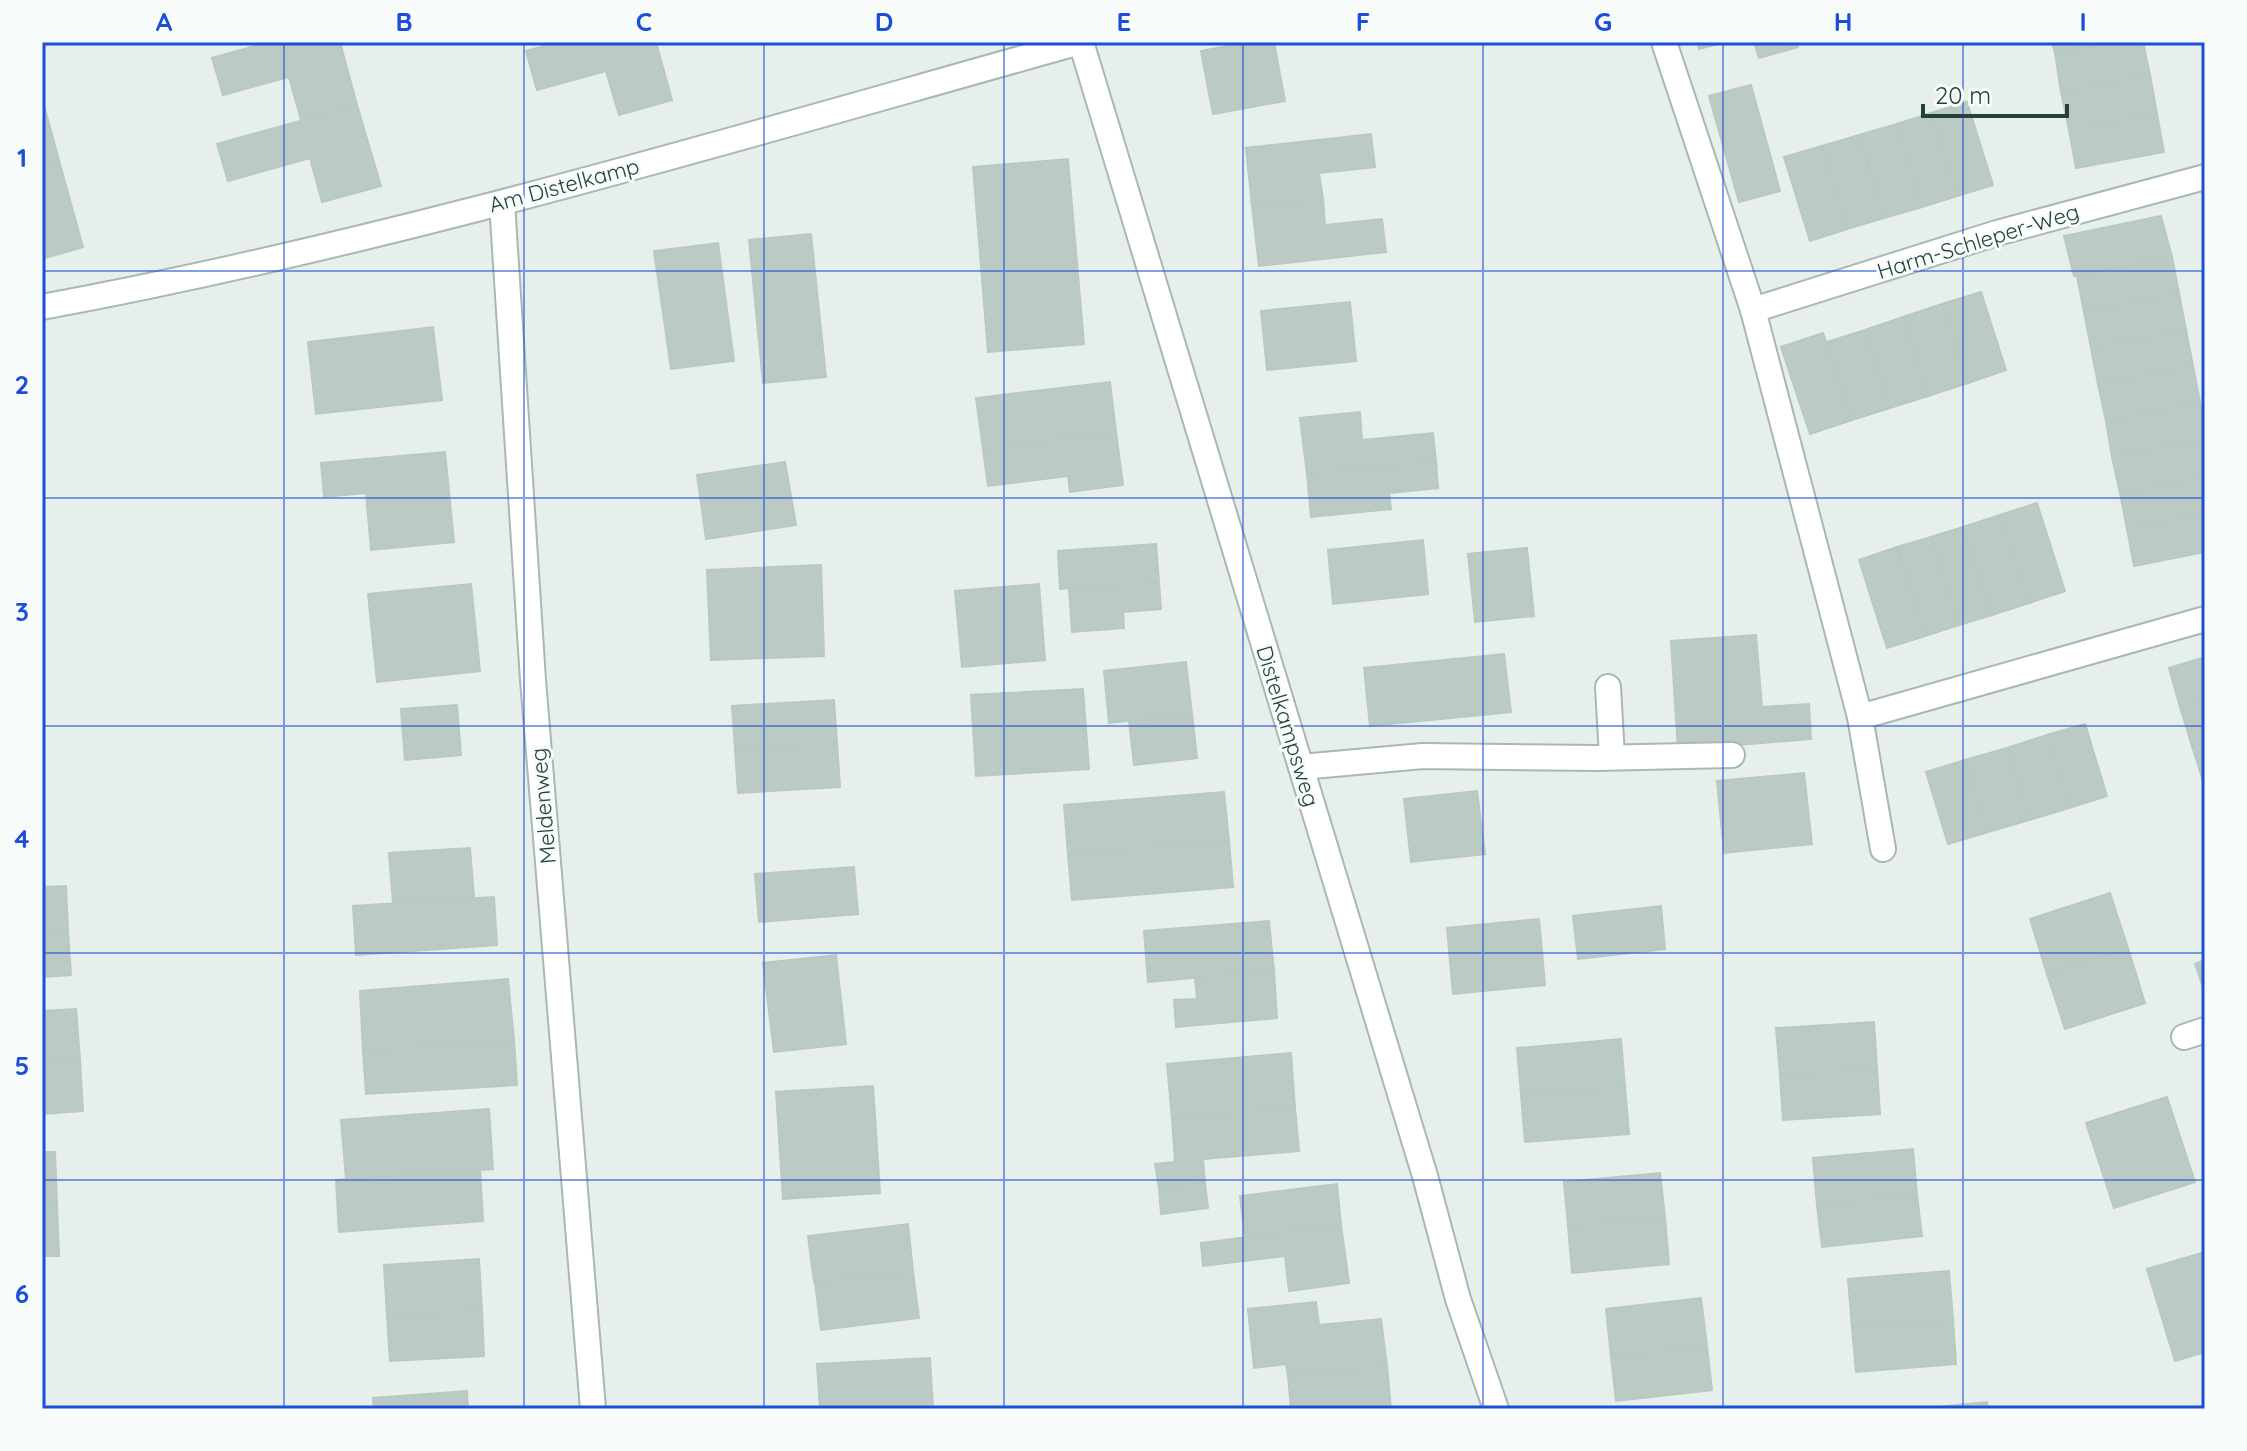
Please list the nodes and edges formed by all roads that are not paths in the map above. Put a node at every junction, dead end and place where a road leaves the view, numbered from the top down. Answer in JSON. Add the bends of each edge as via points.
{"nodes":[{"id":1,"x":1081,"y":42,"type":"edge"},
{"id":2,"x":1664,"y":42,"type":"edge"},
{"id":3,"x":2205,"y":177,"type":"edge"},
{"id":4,"x":502,"y":203,"type":"junction"},
{"id":5,"x":42,"y":307,"type":"edge"},
{"id":6,"x":1753,"y":310,"type":"junction"},
{"id":7,"x":2205,"y":619,"type":"edge"},
{"id":8,"x":1608,"y":687,"type":"dead end"},
{"id":9,"x":1860,"y":717,"type":"junction"},
{"id":10,"x":1732,"y":755,"type":"dead end"},
{"id":11,"x":1612,"y":757,"type":"junction"},
{"id":12,"x":1301,"y":767,"type":"junction"},
{"id":13,"x":1883,"y":849,"type":"dead end"},
{"id":14,"x":593,"y":1409,"type":"edge"},
{"id":15,"x":1496,"y":1409,"type":"edge"}],
"edges":[{"from":1,"to":4,"type":"street","name":"Am Distelkamp"},
{"from":1,"to":12,"type":"street","name":"Distelkampsweg"},
{"from":2,"to":6,"type":"street"},
{"from":3,"to":6,"type":"street","name":"Harm-Schleper-Weg","via":[[1997,233]]},
{"from":4,"to":5,"type":"street","name":"Am Distelkamp","via":[[171,283]]},
{"from":4,"to":14,"type":"street","name":"Meldenweg","via":[[533,680]]},
{"from":6,"to":9,"type":"street"},
{"from":7,"to":9,"type":"street"},
{"from":8,"to":11,"type":"street"},
{"from":9,"to":13,"type":"street"},
{"from":10,"to":11,"type":"street"},
{"from":11,"to":12,"type":"street","via":[[1423,756]]},
{"from":12,"to":15,"type":"street","name":"Distelkampsweg"}]}
